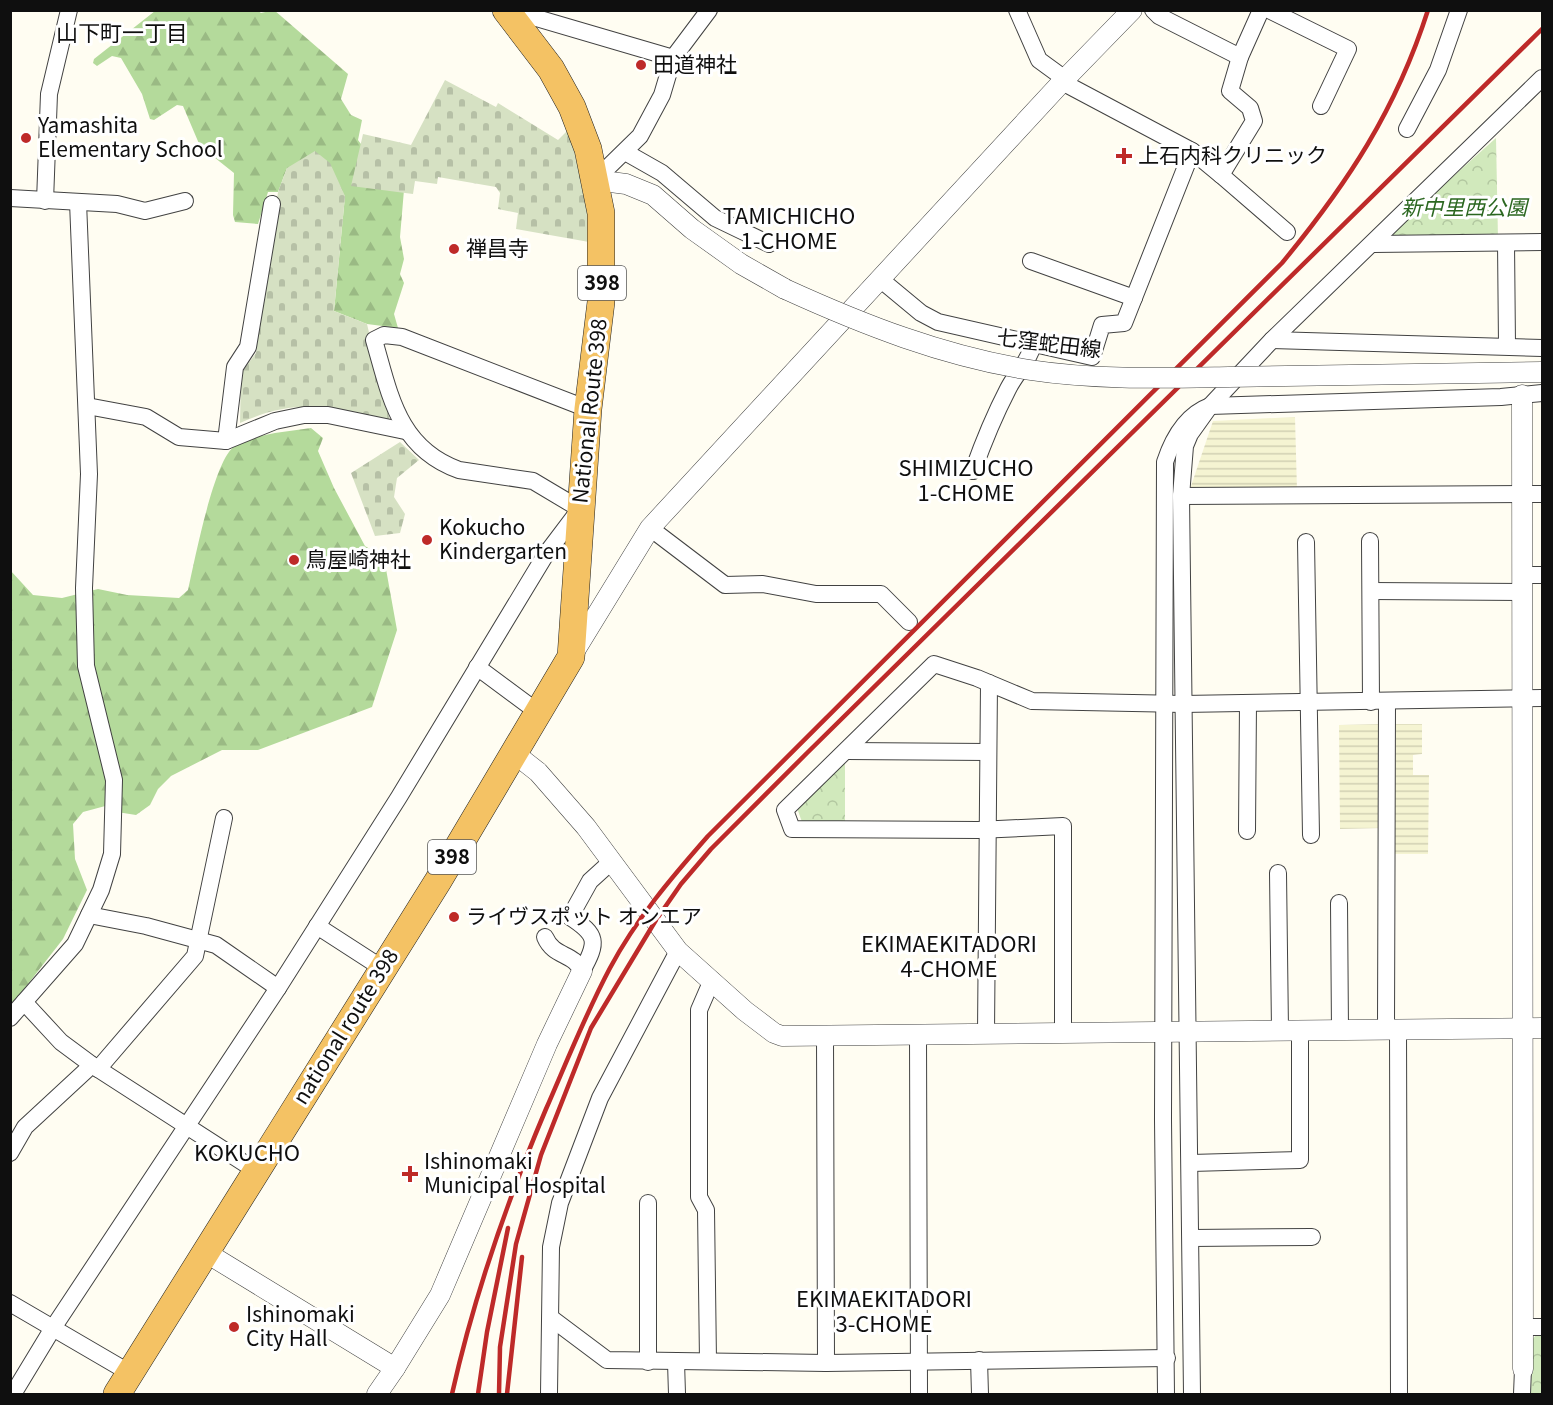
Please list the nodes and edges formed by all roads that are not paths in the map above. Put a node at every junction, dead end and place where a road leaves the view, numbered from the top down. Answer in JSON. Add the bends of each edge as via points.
{"nodes":[{"id":1,"x":69,"y":10,"type":"edge"},
{"id":2,"x":507,"y":10,"type":"edge"},
{"id":3,"x":709,"y":10,"type":"edge"},
{"id":4,"x":1017,"y":10,"type":"edge"},
{"id":5,"x":1132,"y":10,"type":"edge"},
{"id":6,"x":1153,"y":10,"type":"edge"},
{"id":7,"x":1261,"y":10,"type":"edge"},
{"id":8,"x":1269,"y":10,"type":"edge"},
{"id":9,"x":1459,"y":10,"type":"edge"},
{"id":10,"x":1240,"y":57,"type":"junction"},
{"id":11,"x":673,"y":58,"type":"junction"},
{"id":12,"x":1542,"y":78,"type":"edge"},
{"id":13,"x":1064,"y":81,"type":"junction"},
{"id":14,"x":1321,"y":106,"type":"dead end"},
{"id":15,"x":1407,"y":129,"type":"dead end"},
{"id":16,"x":1192,"y":151,"type":"junction"},
{"id":17,"x":625,"y":152,"type":"junction"},
{"id":18,"x":1221,"y":175,"type":"junction"},
{"id":19,"x":595,"y":180,"type":"junction"},
{"id":20,"x":10,"y":198,"type":"edge"},
{"id":21,"x":45,"y":201,"type":"junction"},
{"id":22,"x":185,"y":201,"type":"dead end"},
{"id":23,"x":78,"y":202,"type":"junction"},
{"id":24,"x":272,"y":204,"type":"dead end"},
{"id":25,"x":1287,"y":232,"type":"dead end"},
{"id":26,"x":1542,"y":242,"type":"edge"},
{"id":27,"x":1506,"y":243,"type":"junction"},
{"id":28,"x":770,"y":244,"type":"dead end"},
{"id":29,"x":1373,"y":244,"type":"junction"},
{"id":30,"x":1031,"y":261,"type":"dead end"},
{"id":31,"x":880,"y":279,"type":"junction"},
{"id":32,"x":1134,"y":298,"type":"junction"},
{"id":33,"x":1272,"y":340,"type":"junction"},
{"id":34,"x":1033,"y":345,"type":"junction"},
{"id":35,"x":1507,"y":345,"type":"junction"},
{"id":36,"x":1542,"y":348,"type":"edge"},
{"id":37,"x":1542,"y":372,"type":"edge"},
{"id":38,"x":1542,"y":393,"type":"edge"},
{"id":39,"x":1522,"y":395,"type":"junction"},
{"id":40,"x":87,"y":406,"type":"junction"},
{"id":41,"x":1210,"y":406,"type":"junction"},
{"id":42,"x":588,"y":410,"type":"junction"},
{"id":43,"x":405,"y":431,"type":"junction"},
{"id":44,"x":226,"y":441,"type":"junction"},
{"id":45,"x":973,"y":471,"type":"dead end"},
{"id":46,"x":1522,"y":494,"type":"junction"},
{"id":47,"x":1542,"y":494,"type":"edge"},
{"id":48,"x":1181,"y":496,"type":"junction"},
{"id":49,"x":580,"y":509,"type":"junction"},
{"id":50,"x":650,"y":528,"type":"junction"},
{"id":51,"x":1370,"y":541,"type":"dead end"},
{"id":52,"x":1306,"y":542,"type":"dead end"},
{"id":53,"x":1542,"y":575,"type":"edge"},
{"id":54,"x":575,"y":579,"type":"junction"},
{"id":55,"x":1522,"y":583,"type":"junction"},
{"id":56,"x":1371,"y":591,"type":"junction"},
{"id":57,"x":603,"y":602,"type":"junction"},
{"id":58,"x":909,"y":622,"type":"dead end"},
{"id":59,"x":571,"y":657,"type":"junction"},
{"id":60,"x":477,"y":667,"type":"junction"},
{"id":61,"x":989,"y":683,"type":"junction"},
{"id":62,"x":1542,"y":698,"type":"edge"},
{"id":63,"x":1521,"y":700,"type":"junction"},
{"id":64,"x":1379,"y":702,"type":"junction"},
{"id":65,"x":1248,"y":703,"type":"junction"},
{"id":66,"x":1308,"y":703,"type":"junction"},
{"id":67,"x":1163,"y":704,"type":"junction"},
{"id":68,"x":1183,"y":704,"type":"junction"},
{"id":69,"x":539,"y":713,"type":"junction"},
{"id":70,"x":847,"y":751,"type":"junction"},
{"id":71,"x":988,"y":752,"type":"junction"},
{"id":72,"x":515,"y":754,"type":"junction"},
{"id":73,"x":224,"y":818,"type":"dead end"},
{"id":74,"x":986,"y":828,"type":"junction"},
{"id":75,"x":1247,"y":831,"type":"dead end"},
{"id":76,"x":1311,"y":835,"type":"dead end"},
{"id":77,"x":612,"y":861,"type":"junction"},
{"id":78,"x":1278,"y":873,"type":"dead end"},
{"id":79,"x":1339,"y":903,"type":"dead end"},
{"id":80,"x":89,"y":915,"type":"junction"},
{"id":81,"x":317,"y":926,"type":"junction"},
{"id":82,"x":545,"y":937,"type":"dead end"},
{"id":83,"x":200,"y":940,"type":"junction"},
{"id":84,"x":678,"y":951,"type":"junction"},
{"id":85,"x":382,"y":968,"type":"junction"},
{"id":86,"x":582,"y":971,"type":"junction"},
{"id":87,"x":712,"y":980,"type":"junction"},
{"id":88,"x":278,"y":988,"type":"junction"},
{"id":89,"x":24,"y":1002,"type":"junction"},
{"id":90,"x":10,"y":1018,"type":"edge"},
{"id":91,"x":1522,"y":1028,"type":"junction"},
{"id":92,"x":1542,"y":1028,"type":"edge"},
{"id":93,"x":1300,"y":1029,"type":"junction"},
{"id":94,"x":1392,"y":1029,"type":"junction"},
{"id":95,"x":1164,"y":1030,"type":"junction"},
{"id":96,"x":1186,"y":1030,"type":"junction"},
{"id":97,"x":1280,"y":1030,"type":"junction"},
{"id":98,"x":1340,"y":1030,"type":"junction"},
{"id":99,"x":1063,"y":1032,"type":"junction"},
{"id":100,"x":986,"y":1033,"type":"junction"},
{"id":101,"x":918,"y":1034,"type":"junction"},
{"id":102,"x":825,"y":1035,"type":"junction"},
{"id":103,"x":95,"y":1067,"type":"junction"},
{"id":104,"x":187,"y":1127,"type":"junction"},
{"id":105,"x":10,"y":1153,"type":"edge"},
{"id":106,"x":1191,"y":1163,"type":"junction"},
{"id":107,"x":258,"y":1172,"type":"junction"},
{"id":108,"x":648,"y":1203,"type":"dead end"},
{"id":109,"x":1312,"y":1237,"type":"dead end"},
{"id":110,"x":1191,"y":1238,"type":"junction"},
{"id":111,"x":205,"y":1252,"type":"junction"},
{"id":112,"x":10,"y":1303,"type":"edge"},
{"id":113,"x":551,"y":1318,"type":"junction"},
{"id":114,"x":1533,"y":1327,"type":"edge"},
{"id":115,"x":53,"y":1328,"type":"junction"},
{"id":116,"x":1167,"y":1358,"type":"junction"},
{"id":117,"x":980,"y":1360,"type":"junction"},
{"id":118,"x":708,"y":1361,"type":"junction"},
{"id":119,"x":919,"y":1361,"type":"junction"},
{"id":120,"x":648,"y":1362,"type":"junction"},
{"id":121,"x":676,"y":1362,"type":"junction"},
{"id":122,"x":826,"y":1363,"type":"junction"},
{"id":123,"x":394,"y":1368,"type":"junction"},
{"id":124,"x":1522,"y":1369,"type":"joint"},
{"id":125,"x":123,"y":1384,"type":"edge"},
{"id":126,"x":13,"y":1395,"type":"edge"},
{"id":127,"x":377,"y":1395,"type":"edge"},
{"id":128,"x":549,"y":1395,"type":"edge"},
{"id":129,"x":677,"y":1395,"type":"edge"},
{"id":130,"x":919,"y":1395,"type":"edge"},
{"id":131,"x":980,"y":1395,"type":"edge"},
{"id":132,"x":1166,"y":1395,"type":"edge"},
{"id":133,"x":1192,"y":1395,"type":"edge"},
{"id":134,"x":1399,"y":1395,"type":"edge"},
{"id":135,"x":1522,"y":1395,"type":"edge"}],
"edges":[{"from":1,"to":21,"type":"street","via":[[49,94]]},
{"from":2,"to":11,"type":"street"},
{"from":2,"to":19,"type":"highway","name":"National Route 398","number":"398","via":[[551,69],[572,107]]},
{"from":3,"to":11,"type":"street"},
{"from":4,"to":13,"type":"street","via":[[1039,60]]},
{"from":5,"to":13,"type":"street"},
{"from":6,"to":10,"type":"street"},
{"from":7,"to":10,"type":"street"},
{"from":8,"to":14,"type":"street","via":[[1348,49]]},
{"from":9,"to":15,"type":"street","via":[[1438,70]]},
{"from":10,"to":18,"type":"street","via":[[1230,91],[1250,108],[1254,121]]},
{"from":11,"to":17,"type":"street","via":[[662,95],[640,136]]},
{"from":12,"to":29,"type":"street"},
{"from":13,"to":16,"type":"street"},
{"from":13,"to":31,"type":"street"},
{"from":16,"to":18,"type":"street"},
{"from":16,"to":32,"type":"street"},
{"from":17,"to":19,"type":"street"},
{"from":17,"to":28,"type":"street","via":[[662,173],[715,218]]},
{"from":18,"to":25,"type":"street"},
{"from":19,"to":37,"type":"street","name":"七窪蛇田線","bridge":true,"via":[[626,184],[653,195],[712,243],[785,289],[863,325],[925,346],[1031,370],[1197,377]]},
{"from":19,"to":42,"type":"highway","name":"National Route 398","number":"398","via":[[603,233],[602,269]]},
{"from":20,"to":21,"type":"street"},
{"from":21,"to":23,"type":"street"},
{"from":22,"to":23,"type":"street","via":[[145,211],[117,204]]},
{"from":23,"to":40,"type":"street"},
{"from":24,"to":44,"type":"street","via":[[248,347],[234,367]]},
{"from":26,"to":27,"type":"street"},
{"from":27,"to":29,"type":"street"},
{"from":27,"to":35,"type":"street"},
{"from":29,"to":33,"type":"street"},
{"from":30,"to":32,"type":"street"},
{"from":31,"to":34,"type":"street","via":[[938,322]]},
{"from":31,"to":50,"type":"street"},
{"from":32,"to":34,"type":"street","via":[[1124,323],[1102,325],[1092,357]]},
{"from":33,"to":35,"type":"street"},
{"from":33,"to":41,"type":"street"},
{"from":34,"to":45,"type":"street","via":[[1029,360],[1010,386],[989,428]]},
{"from":35,"to":36,"type":"street"},
{"from":38,"to":39,"type":"street"},
{"from":39,"to":41,"type":"street"},
{"from":39,"to":46,"type":"street"},
{"from":40,"to":44,"type":"street","via":[[146,417],[179,437]]},
{"from":40,"to":80,"type":"street","via":[[90,500],[84,588],[86,666],[114,780],[112,854]]},
{"from":41,"to":48,"type":"street","via":[[1185,446]]},
{"from":41,"to":67,"type":"street","via":[[1197,411],[1185,424],[1165,462]]},
{"from":42,"to":43,"type":"street","via":[[402,337],[384,334],[374,340],[395,413]]},
{"from":42,"to":49,"type":"highway","name":"National Route 398","number":"398"},
{"from":43,"to":44,"type":"street","via":[[328,415],[304,415],[275,421]]},
{"from":43,"to":49,"type":"street","via":[[447,466],[533,481]]},
{"from":46,"to":47,"type":"street"},
{"from":46,"to":48,"type":"street"},
{"from":46,"to":55,"type":"street"},
{"from":48,"to":68,"type":"street"},
{"from":49,"to":54,"type":"highway","name":"National Route 398","number":"398"},
{"from":49,"to":60,"type":"street","via":[[546,554]]},
{"from":50,"to":57,"type":"street"},
{"from":50,"to":58,"type":"street","via":[[725,585],[763,584],[816,594],[881,594]]},
{"from":51,"to":56,"type":"street"},
{"from":52,"to":66,"type":"street"},
{"from":53,"to":55,"type":"street"},
{"from":54,"to":57,"type":"street","via":[[584,598]]},
{"from":54,"to":59,"type":"highway","name":"National Route 398","number":"398"},
{"from":55,"to":56,"type":"street"},
{"from":55,"to":63,"type":"street"},
{"from":56,"to":64,"type":"street"},
{"from":57,"to":59,"type":"street"},
{"from":59,"to":69,"type":"highway","name":"national route 398","number":"398"},
{"from":60,"to":69,"type":"street"},
{"from":60,"to":81,"type":"street"},
{"from":61,"to":67,"type":"street","via":[[1032,701]]},
{"from":61,"to":70,"type":"street","via":[[934,664]]},
{"from":61,"to":71,"type":"street"},
{"from":62,"to":63,"type":"street"},
{"from":63,"to":64,"type":"street"},
{"from":63,"to":91,"type":"street"},
{"from":64,"to":66,"type":"street"},
{"from":64,"to":94,"type":"street"},
{"from":65,"to":66,"type":"street"},
{"from":65,"to":68,"type":"street"},
{"from":65,"to":75,"type":"street"},
{"from":66,"to":76,"type":"street"},
{"from":67,"to":68,"type":"street"},
{"from":67,"to":95,"type":"street"},
{"from":68,"to":96,"type":"street"},
{"from":69,"to":72,"type":"highway","name":"national route 398","number":"398"},
{"from":70,"to":71,"type":"street"},
{"from":70,"to":74,"type":"street","via":[[785,810],[792,830]]},
{"from":71,"to":74,"type":"street"},
{"from":72,"to":77,"type":"street","via":[[538,772]]},
{"from":72,"to":85,"type":"highway","name":"national route 398","number":"398"},
{"from":73,"to":83,"type":"street"},
{"from":74,"to":99,"type":"street","via":[[1063,826]]},
{"from":74,"to":100,"type":"street"},
{"from":77,"to":84,"type":"street"},
{"from":77,"to":86,"type":"street","via":[[590,881],[570,917],[588,928],[593,937],[592,954]]},
{"from":78,"to":97,"type":"street"},
{"from":79,"to":98,"type":"street"},
{"from":80,"to":83,"type":"street"},
{"from":80,"to":89,"type":"street","via":[[75,944]]},
{"from":81,"to":85,"type":"street"},
{"from":81,"to":88,"type":"street"},
{"from":82,"to":86,"type":"street","via":[[553,951],[574,960]]},
{"from":83,"to":88,"type":"street","via":[[216,945]]},
{"from":83,"to":103,"type":"street","via":[[195,956]]},
{"from":84,"to":87,"type":"street"},
{"from":84,"to":113,"type":"street","via":[[600,1098],[560,1203],[551,1247]]},
{"from":85,"to":107,"type":"highway","name":"national route 398","number":"398"},
{"from":86,"to":123,"type":"street","via":[[440,1295]]},
{"from":87,"to":102,"type":"street","via":[[774,1033]]},
{"from":87,"to":118,"type":"street","via":[[699,1010],[699,1197],[706,1210]]},
{"from":88,"to":104,"type":"street"},
{"from":89,"to":90,"type":"street"},
{"from":89,"to":103,"type":"street","via":[[62,1042]]},
{"from":91,"to":92,"type":"street"},
{"from":91,"to":94,"type":"street"},
{"from":91,"to":114,"type":"street"},
{"from":93,"to":97,"type":"street"},
{"from":93,"to":98,"type":"street"},
{"from":93,"to":106,"type":"street","via":[[1300,1160]]},
{"from":94,"to":98,"type":"street"},
{"from":94,"to":134,"type":"street"},
{"from":95,"to":96,"type":"street"},
{"from":95,"to":99,"type":"street"},
{"from":95,"to":116,"type":"street"},
{"from":96,"to":97,"type":"street"},
{"from":96,"to":106,"type":"street"},
{"from":99,"to":100,"type":"street"},
{"from":100,"to":101,"type":"street"},
{"from":101,"to":102,"type":"street"},
{"from":101,"to":119,"type":"street"},
{"from":102,"to":122,"type":"street"},
{"from":103,"to":104,"type":"street"},
{"from":103,"to":105,"type":"street","via":[[25,1127]]},
{"from":104,"to":107,"type":"street"},
{"from":104,"to":115,"type":"street"},
{"from":106,"to":110,"type":"street"},
{"from":107,"to":111,"type":"highway","name":"national route 398","number":"398"},
{"from":108,"to":120,"type":"street"},
{"from":109,"to":110,"type":"street"},
{"from":110,"to":133,"type":"street"},
{"from":111,"to":123,"type":"street"},
{"from":111,"to":125,"type":"highway","name":"national route 398","number":"398"},
{"from":112,"to":115,"type":"street"},
{"from":113,"to":120,"type":"street","via":[[602,1358]]},
{"from":113,"to":128,"type":"street"},
{"from":114,"to":124,"type":"street"},
{"from":115,"to":125,"type":"street"},
{"from":115,"to":126,"type":"street"},
{"from":116,"to":117,"type":"street"},
{"from":116,"to":132,"type":"street"},
{"from":117,"to":119,"type":"street"},
{"from":117,"to":131,"type":"street"},
{"from":118,"to":121,"type":"street"},
{"from":118,"to":122,"type":"street"},
{"from":119,"to":122,"type":"street"},
{"from":119,"to":130,"type":"street"},
{"from":120,"to":121,"type":"street"},
{"from":121,"to":129,"type":"street"},
{"from":123,"to":127,"type":"street"},
{"from":124,"to":135,"type":"street"}]}
